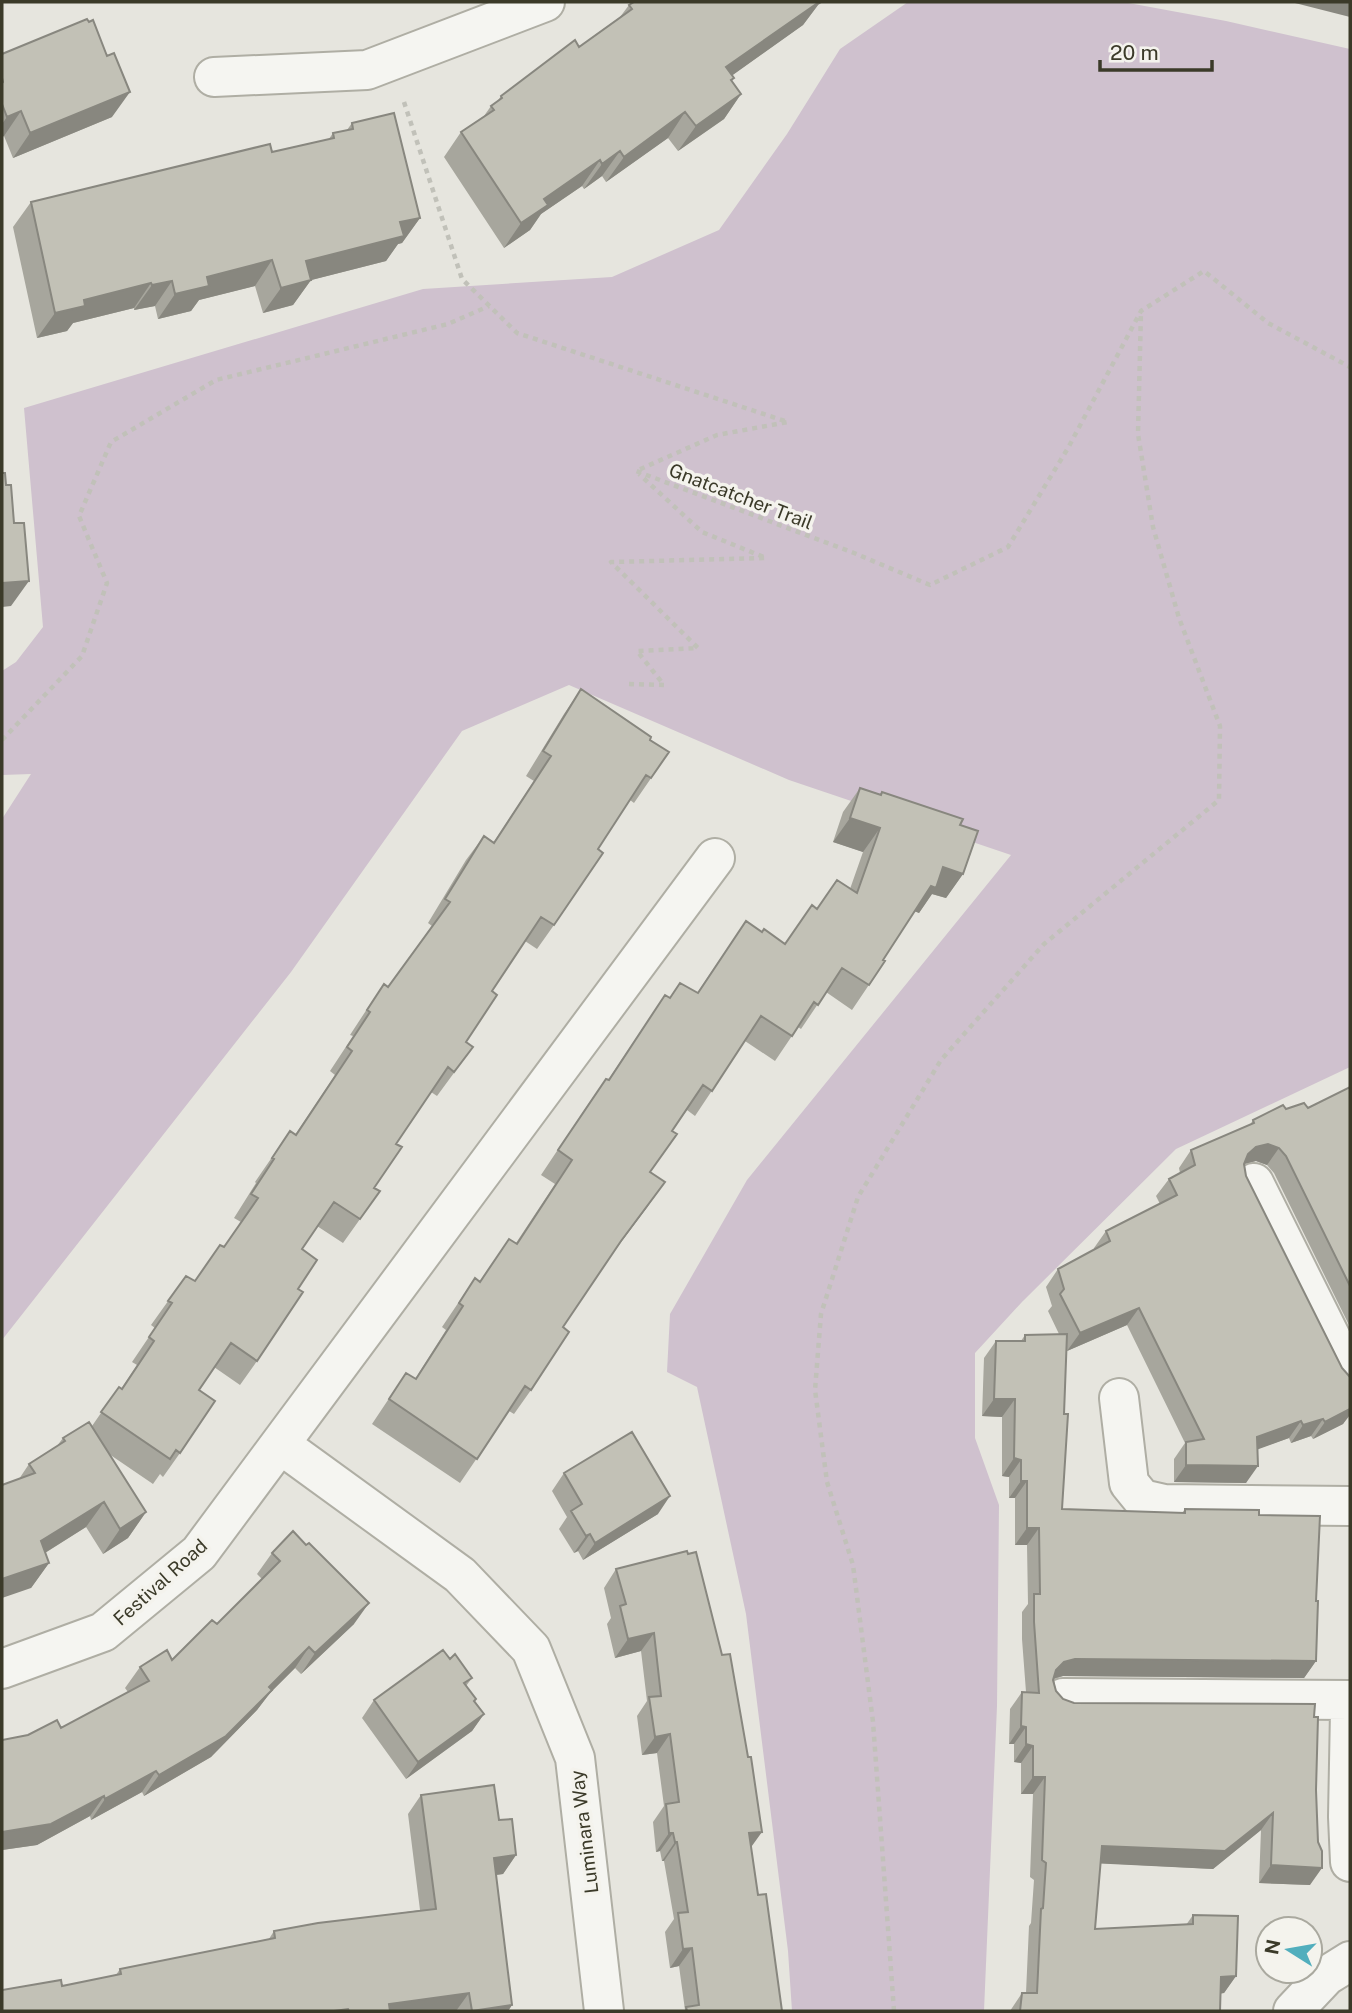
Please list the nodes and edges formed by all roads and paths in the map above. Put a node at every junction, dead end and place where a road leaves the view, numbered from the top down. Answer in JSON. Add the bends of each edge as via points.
{"nodes":[{"id":1,"x":545,"y":2,"type":"edge"},
{"id":2,"x":214,"y":77,"type":"dead end"},
{"id":3,"x":404,"y":102,"type":"dead end"},
{"id":4,"x":489,"y":306,"type":"junction"},
{"id":5,"x":1141,"y":311,"type":"junction"},
{"id":6,"x":1350,"y":367,"type":"edge"},
{"id":7,"x":636,"y":471,"type":"junction"},
{"id":8,"x":629,"y":684,"type":"dead end"},
{"id":9,"x":2,"y":740,"type":"edge"},
{"id":10,"x":715,"y":858,"type":"dead end"},
{"id":11,"x":1254,"y":1183,"type":"dead end"},
{"id":12,"x":1350,"y":1376,"type":"edge"},
{"id":13,"x":1119,"y":1398,"type":"dead end"},
{"id":14,"x":281,"y":1445,"type":"junction"},
{"id":15,"x":1350,"y":1506,"type":"edge"},
{"id":16,"x":2,"y":1669,"type":"edge"},
{"id":17,"x":1063,"y":1698,"type":"edge"},
{"id":18,"x":1350,"y":1700,"type":"edge"},
{"id":19,"x":1350,"y":1710,"type":"edge"},
{"id":20,"x":1350,"y":1862,"type":"edge"},
{"id":21,"x":1350,"y":1961,"type":"edge"},
{"id":22,"x":604,"y":2011,"type":"edge"},
{"id":23,"x":894,"y":2011,"type":"edge"},
{"id":24,"x":1293,"y":2011,"type":"edge"}],
"edges":[{"from":1,"to":2,"type":"street","via":[[367,70]]},
{"from":3,"to":4,"type":"path","name":"Gnatcatcher Trail","via":[[462,279]]},
{"from":4,"to":7,"type":"path","name":"Gnatcatcher Trail","via":[[517,333],[788,422],[717,435]]},
{"from":4,"to":9,"type":"path","via":[[448,324],[216,380],[111,442],[79,516],[107,583],[82,656]]},
{"from":5,"to":6,"type":"path","name":"Gnatcatcher Trail","via":[[1204,271],[1268,323]]},
{"from":5,"to":7,"type":"path","name":"Gnatcatcher Trail","via":[[1068,448],[1008,547],[930,584]]},
{"from":5,"to":23,"type":"path","via":[[1138,434],[1153,527],[1179,618],[1220,726],[1219,800],[1044,944],[940,1060],[858,1197],[821,1314],[815,1390],[827,1482],[853,1565],[872,1709]]},
{"from":7,"to":8,"type":"path","via":[[702,532],[766,558],[611,562],[698,648],[637,651],[664,685]]},
{"from":10,"to":14,"type":"street","name":"Festival Road"},
{"from":11,"to":12,"type":"street"},
{"from":13,"to":15,"type":"street","via":[[1129,1483],[1142,1499],[1164,1504]]},
{"from":14,"to":16,"type":"street","name":"Festival Road","via":[[199,1553],[103,1632]]},
{"from":14,"to":22,"type":"street","name":"Luminara Way","via":[[460,1575],[531,1649],[575,1758]]},
{"from":17,"to":18,"type":"street"},
{"from":19,"to":20,"type":"street"},
{"from":21,"to":24,"type":"street","via":[[1325,1976]]}]}
